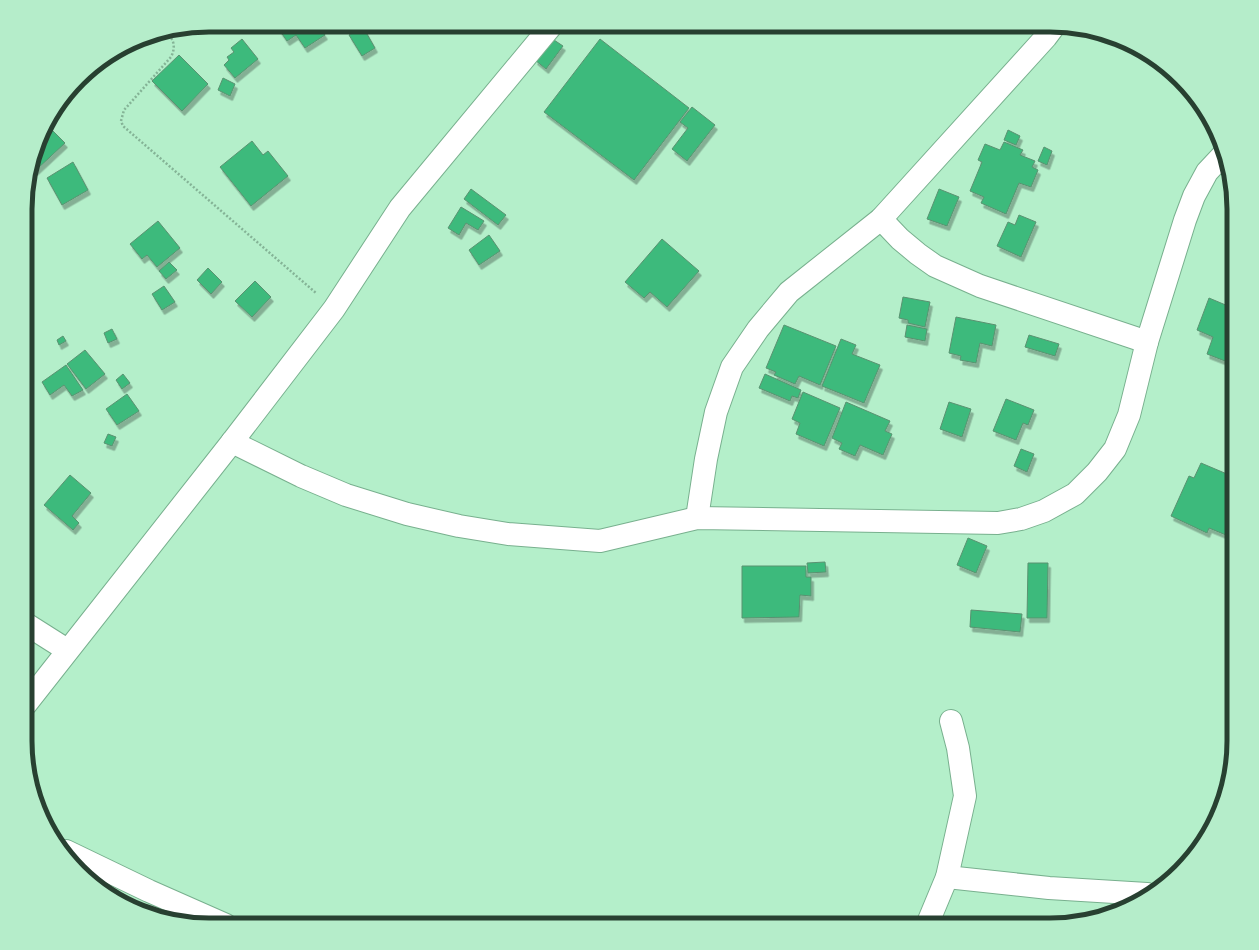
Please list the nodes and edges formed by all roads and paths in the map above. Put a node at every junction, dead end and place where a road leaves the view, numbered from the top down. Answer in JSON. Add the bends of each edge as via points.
{"nodes":[{"id":1,"x":546,"y":32,"type":"edge"},
{"id":2,"x":1050,"y":32,"type":"edge"},
{"id":3,"x":169,"y":36,"type":"edge"},
{"id":4,"x":1220,"y":158,"type":"edge"},
{"id":5,"x":881,"y":219,"type":"junction"},
{"id":6,"x":334,"y":309,"type":"junction"},
{"id":7,"x":1147,"y":342,"type":"junction"},
{"id":8,"x":232,"y":442,"type":"junction"},
{"id":9,"x":697,"y":518,"type":"junction"},
{"id":10,"x":32,"y":628,"type":"edge"},
{"id":11,"x":67,"y":650,"type":"junction"},
{"id":12,"x":32,"y":696,"type":"edge"},
{"id":13,"x":951,"y":721,"type":"dead end"},
{"id":14,"x":73,"y":855,"type":"edge"},
{"id":15,"x":947,"y":877,"type":"junction"},
{"id":16,"x":1139,"y":894,"type":"edge"},
{"id":17,"x":210,"y":918,"type":"edge"},
{"id":18,"x":930,"y":918,"type":"edge"}],
"edges":[{"from":1,"to":6,"type":"street","via":[[400,208]]},
{"from":2,"to":5,"type":"street"},
{"from":3,"to":6,"type":"path","via":[[175,49],[171,57],[124,110],[123,126]]},
{"from":4,"to":7,"type":"street","via":[[1207,172],[1194,196]]},
{"from":5,"to":7,"type":"street","via":[[918,254],[935,266],[980,286]]},
{"from":5,"to":9,"type":"street","via":[[789,292],[758,329],[732,367],[716,412]]},
{"from":6,"to":8,"type":"street"},
{"from":7,"to":9,"type":"street","via":[[1129,415],[1115,449],[1075,494],[1044,512],[998,523]]},
{"from":8,"to":9,"type":"street","via":[[346,495],[407,514],[459,526],[508,534],[600,541]]},
{"from":8,"to":11,"type":"street"},
{"from":10,"to":11,"type":"street"},
{"from":11,"to":12,"type":"street"},
{"from":13,"to":15,"type":"street","via":[[965,796]]},
{"from":14,"to":17,"type":"street"},
{"from":15,"to":16,"type":"street","via":[[1049,888]]},
{"from":15,"to":18,"type":"street"}]}
